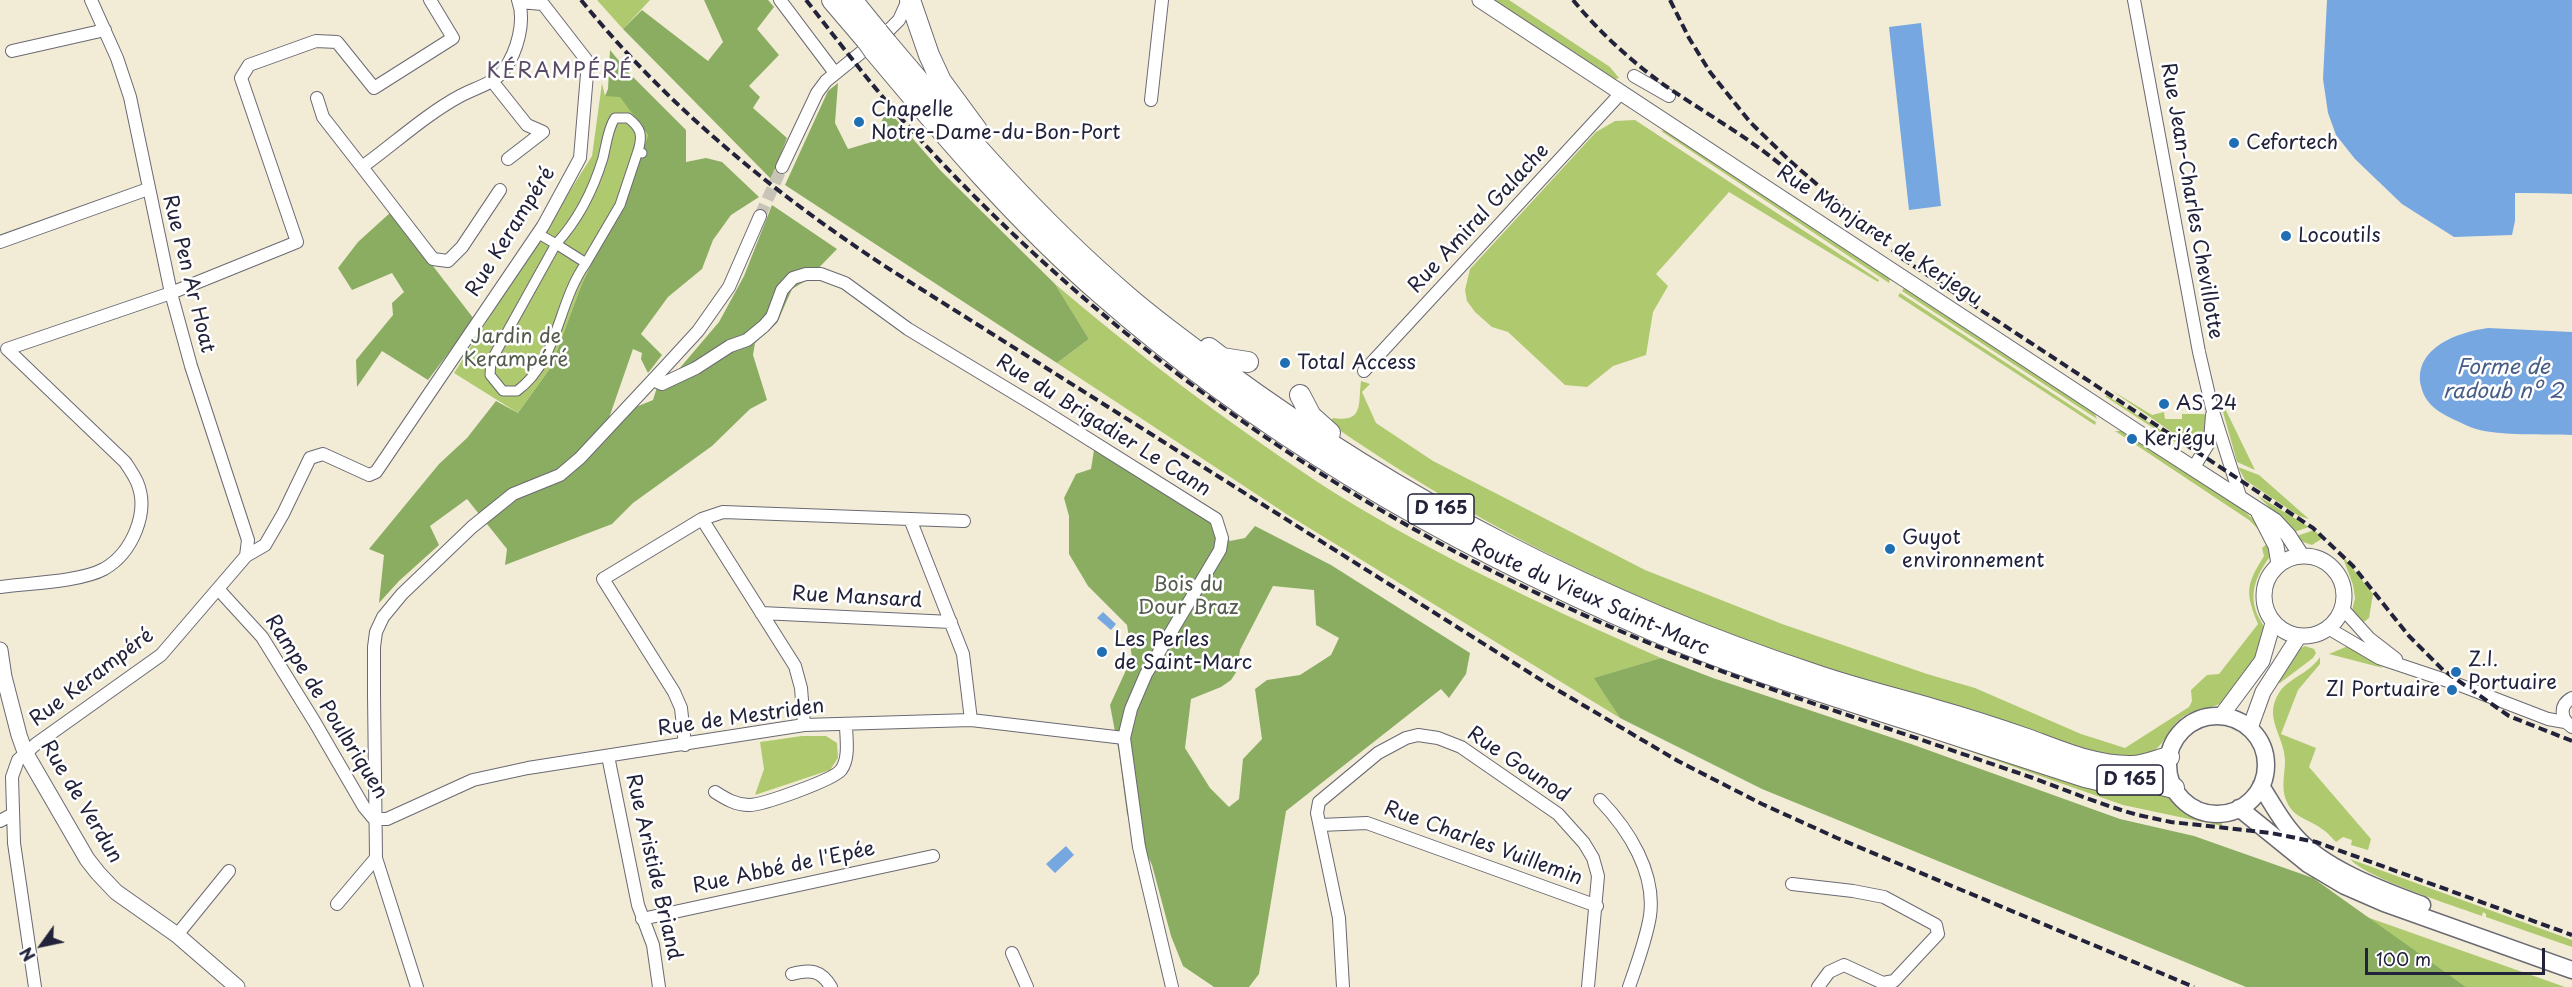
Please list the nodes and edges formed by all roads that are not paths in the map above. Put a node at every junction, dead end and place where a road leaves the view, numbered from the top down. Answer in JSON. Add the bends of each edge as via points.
{"nodes":[{"id":1,"x":91,"y":0,"type":"edge"},
{"id":2,"x":430,"y":0,"type":"edge"},
{"id":3,"x":780,"y":0,"type":"edge"},
{"id":4,"x":832,"y":0,"type":"edge"},
{"id":5,"x":852,"y":0,"type":"edge"},
{"id":6,"x":909,"y":0,"type":"edge"},
{"id":7,"x":1162,"y":0,"type":"edge"},
{"id":8,"x":1480,"y":0,"type":"edge"},
{"id":9,"x":2134,"y":0,"type":"edge"},
{"id":10,"x":518,"y":1,"type":"edge"},
{"id":11,"x":105,"y":30,"type":"junction"},
{"id":12,"x":879,"y":39,"type":"junction"},
{"id":13,"x":12,"y":51,"type":"dead end"},
{"id":14,"x":835,"y":73,"type":"junction"},
{"id":15,"x":1634,"y":76,"type":"dead end"},
{"id":16,"x":492,"y":81,"type":"junction"},
{"id":17,"x":1622,"y":93,"type":"junction"},
{"id":18,"x":1670,"y":96,"type":"dead end"},
{"id":19,"x":317,"y":98,"type":"dead end"},
{"id":20,"x":1151,"y":100,"type":"dead end"},
{"id":21,"x":508,"y":159,"type":"dead end"},
{"id":22,"x":362,"y":167,"type":"junction"},
{"id":23,"x":782,"y":167,"type":"tunnel mouth"},
{"id":24,"x":148,"y":189,"type":"junction"},
{"id":25,"x":500,"y":190,"type":"dead end"},
{"id":26,"x":760,"y":216,"type":"tunnel mouth"},
{"id":27,"x":537,"y":233,"type":"junction"},
{"id":28,"x":0,"y":242,"type":"edge"},
{"id":29,"x":556,"y":244,"type":"junction"},
{"id":30,"x":1078,"y":251,"type":"junction"},
{"id":31,"x":586,"y":263,"type":"junction"},
{"id":32,"x":171,"y":293,"type":"junction"},
{"id":33,"x":2,"y":347,"type":"edge"},
{"id":34,"x":1248,"y":362,"type":"dead end"},
{"id":35,"x":1364,"y":371,"type":"dead end"},
{"id":36,"x":653,"y":380,"type":"junction"},
{"id":37,"x":1300,"y":394,"type":"dead end"},
{"id":38,"x":2212,"y":408,"type":"junction"},
{"id":39,"x":1360,"y":462,"type":"junction"},
{"id":40,"x":2193,"y":467,"type":"junction"},
{"id":41,"x":2240,"y":496,"type":"junction"},
{"id":42,"x":2255,"y":507,"type":"junction"},
{"id":43,"x":702,"y":519,"type":"junction"},
{"id":44,"x":910,"y":519,"type":"junction"},
{"id":45,"x":964,"y":521,"type":"dead end"},
{"id":46,"x":2301,"y":555,"type":"junction"},
{"id":47,"x":246,"y":556,"type":"junction"},
{"id":48,"x":2279,"y":564,"type":"junction"},
{"id":49,"x":0,"y":587,"type":"edge"},
{"id":50,"x":219,"y":590,"type":"junction"},
{"id":51,"x":2342,"y":608,"type":"junction"},
{"id":52,"x":761,"y":613,"type":"junction"},
{"id":53,"x":951,"y":622,"type":"junction"},
{"id":54,"x":2273,"y":623,"type":"junction"},
{"id":55,"x":2328,"y":628,"type":"junction"},
{"id":56,"x":2299,"y":636,"type":"junction"},
{"id":57,"x":0,"y":650,"type":"edge"},
{"id":58,"x":2404,"y":666,"type":"junction"},
{"id":59,"x":2569,"y":698,"type":"edge"},
{"id":60,"x":2536,"y":714,"type":"junction"},
{"id":61,"x":2221,"y":716,"type":"junction"},
{"id":62,"x":971,"y":720,"type":"junction"},
{"id":63,"x":846,"y":724,"type":"junction"},
{"id":64,"x":2568,"y":724,"type":"edge"},
{"id":65,"x":804,"y":725,"type":"junction"},
{"id":66,"x":2250,"y":728,"type":"junction"},
{"id":67,"x":1124,"y":738,"type":"junction"},
{"id":68,"x":685,"y":745,"type":"junction"},
{"id":69,"x":25,"y":752,"type":"junction"},
{"id":70,"x":608,"y":756,"type":"junction"},
{"id":71,"x":2169,"y":757,"type":"junction"},
{"id":72,"x":2261,"y":786,"type":"junction"},
{"id":73,"x":2174,"y":788,"type":"junction"},
{"id":74,"x":715,"y":792,"type":"dead end"},
{"id":75,"x":1600,"y":800,"type":"dead end"},
{"id":76,"x":2239,"y":808,"type":"junction"},
{"id":77,"x":14,"y":814,"type":"junction"},
{"id":78,"x":374,"y":819,"type":"junction"},
{"id":79,"x":0,"y":821,"type":"edge"},
{"id":80,"x":1320,"y":825,"type":"junction"},
{"id":81,"x":933,"y":856,"type":"dead end"},
{"id":82,"x":376,"y":858,"type":"junction"},
{"id":83,"x":229,"y":871,"type":"dead end"},
{"id":84,"x":1792,"y":884,"type":"dead end"},
{"id":85,"x":337,"y":904,"type":"dead end"},
{"id":86,"x":1597,"y":906,"type":"junction"},
{"id":87,"x":642,"y":919,"type":"junction"},
{"id":88,"x":177,"y":935,"type":"junction"},
{"id":89,"x":1012,"y":953,"type":"dead end"},
{"id":90,"x":2572,"y":960,"type":"edge"},
{"id":91,"x":2572,"y":969,"type":"edge"},
{"id":92,"x":792,"y":974,"type":"dead end"},
{"id":93,"x":35,"y":987,"type":"edge"},
{"id":94,"x":237,"y":987,"type":"edge"},
{"id":95,"x":417,"y":987,"type":"edge"},
{"id":96,"x":659,"y":987,"type":"edge"},
{"id":97,"x":831,"y":987,"type":"edge"},
{"id":98,"x":1027,"y":987,"type":"edge"},
{"id":99,"x":1172,"y":987,"type":"edge"},
{"id":100,"x":1343,"y":987,"type":"edge"},
{"id":101,"x":1588,"y":987,"type":"edge"},
{"id":102,"x":1629,"y":987,"type":"edge"},
{"id":103,"x":1818,"y":987,"type":"edge"}],
"edges":[{"from":1,"to":11,"type":"street","name":"Rue Pen Ar Hoat"},
{"from":2,"to":32,"type":"street","via":[[453,38],[374,88],[337,42],[316,41],[249,65],[240,78],[297,242]]},
{"from":3,"to":14,"type":"street"},
{"from":4,"to":12,"type":"highway","name":"Route du Vieux Saint-Marc","number":"D 165"},
{"from":5,"to":12,"type":"highway","name":"Route du Vieux Saint-Marc","number":"D 165"},
{"from":6,"to":12,"type":"street","via":[[899,20]]},
{"from":6,"to":30,"type":"highway","via":[[941,81],[1002,162]]},
{"from":7,"to":20,"type":"street"},
{"from":8,"to":17,"type":"street","name":"Rue Monjaret de Kerjegu"},
{"from":9,"to":38,"type":"street","name":"Rue Jean-Charles Chevillotte"},
{"from":10,"to":16,"type":"street","via":[[522,15],[517,43],[504,71]]},
{"from":10,"to":27,"type":"street","name":"Rue Kerampéré","via":[[543,4],[588,62],[580,158]]},
{"from":11,"to":13,"type":"street"},
{"from":11,"to":24,"type":"street","name":"Rue Pen Ar Hoat","via":[[130,97]]},
{"from":12,"to":14,"type":"street"},
{"from":12,"to":30,"type":"highway","name":"Route du Vieux Saint-Marc","number":"D 165","via":[[970,141]]},
{"from":12,"to":73,"type":"highway","name":"Route du Vieux Saint-Marc","number":"D 165","via":[[969,164],[1030,228],[1176,356],[1351,477],[1497,558],[1575,596],[1731,661],[2085,777],[2102,781],[2142,780]]},
{"from":14,"to":23,"type":"street","via":[[817,93]]},
{"from":15,"to":18,"type":"street"},
{"from":16,"to":21,"type":"street","via":[[527,125],[543,132]]},
{"from":16,"to":22,"type":"street","via":[[460,95]]},
{"from":17,"to":35,"type":"street","name":"Rue Amiral Galache"},
{"from":17,"to":40,"type":"street","name":"Rue Monjaret de Kerjegu"},
{"from":19,"to":22,"type":"street","via":[[323,117]]},
{"from":22,"to":25,"type":"street","via":[[433,259],[448,261],[462,248]]},
{"from":24,"to":28,"type":"street"},
{"from":24,"to":32,"type":"street","name":"Rue Pen Ar Hoat"},
{"from":26,"to":36,"type":"street","via":[[729,287],[698,331]]},
{"from":27,"to":29,"type":"street"},
{"from":27,"to":47,"type":"street","name":"Rue Kerampéré","via":[[376,472],[362,473],[323,454],[310,459],[265,545]]},
{"from":29,"to":31,"type":"street"},
{"from":29,"to":31,"type":"street","via":[[585,204],[615,118],[628,117],[640,129],[640,152],[620,205]]},
{"from":29,"to":31,"type":"street","via":[[491,361],[490,375],[503,391],[517,391],[542,366],[574,279]]},
{"from":30,"to":34,"type":"highway","via":[[1222,358]]},
{"from":30,"to":39,"type":"highway","name":"Route du Vieux Saint-Marc","number":"D 165","via":[[1153,318],[1262,398]]},
{"from":32,"to":33,"type":"street"},
{"from":32,"to":47,"type":"street","name":"Rue Pen Ar Hoat","via":[[190,366],[248,540]]},
{"from":33,"to":49,"type":"street","via":[[125,462],[137,483],[141,518],[130,546],[104,569],[79,577]]},
{"from":36,"to":67,"type":"street","name":"Rue du Brigadier Le Cann","via":[[662,384],[747,340],[768,322],[782,290],[793,278],[821,274],[845,283],[908,329],[1216,519],[1222,538],[1220,550],[1146,674]]},
{"from":36,"to":78,"type":"street","via":[[580,458],[560,475],[513,494],[472,527],[383,617],[374,647]]},
{"from":37,"to":39,"type":"highway","via":[[1311,416]]},
{"from":38,"to":40,"type":"street","name":"Rue Jean-Charles Chevillotte","via":[[2210,441]]},
{"from":38,"to":41,"type":"street","name":"Rue Jean-Charles Chevillotte"},
{"from":39,"to":71,"type":"highway","name":"Route du Vieux Saint-Marc","number":"D 165","via":[[1576,580],[1739,648],[2084,759],[2134,766]]},
{"from":40,"to":41,"type":"street","name":"Rue Monjaret de Kerjegu"},
{"from":41,"to":42,"type":"street","name":"Rue Monjaret de Kerjegu"},
{"from":42,"to":46,"type":"street","name":"Rue Monjaret de Kerjegu","via":[[2280,526]]},
{"from":42,"to":48,"type":"street","name":"Rue Monjaret de Kerjegu","via":[[2270,531]]},
{"from":43,"to":44,"type":"street","via":[[734,511]]},
{"from":43,"to":52,"type":"street"},
{"from":43,"to":68,"type":"street","via":[[603,579],[674,692],[681,708]]},
{"from":44,"to":45,"type":"street"},
{"from":44,"to":53,"type":"street"},
{"from":46,"to":48,"type":"street"},
{"from":46,"to":51,"type":"street","via":[[2323,560],[2332,567],[2343,586]]},
{"from":47,"to":50,"type":"street","name":"Rue Kerampéré"},
{"from":48,"to":54,"type":"street","via":[[2263,592]]},
{"from":50,"to":69,"type":"street","name":"Rue Kerampéré","via":[[161,655]]},
{"from":50,"to":78,"type":"street","name":"Rampe de Poulbriquen","via":[[262,637]]},
{"from":51,"to":55,"type":"street"},
{"from":51,"to":58,"type":"street","via":[[2369,638]]},
{"from":52,"to":53,"type":"street","name":"Rue Mansard"},
{"from":52,"to":65,"type":"street","via":[[799,676]]},
{"from":53,"to":62,"type":"street","via":[[963,654]]},
{"from":54,"to":56,"type":"street"},
{"from":54,"to":61,"type":"street","via":[[2262,661]]},
{"from":55,"to":56,"type":"street","via":[[2315,635]]},
{"from":55,"to":58,"type":"street","via":[[2362,650]]},
{"from":56,"to":66,"type":"street","via":[[2264,692]]},
{"from":57,"to":69,"type":"street","name":"Rue de Verdun"},
{"from":58,"to":60,"type":"street"},
{"from":59,"to":60,"type":"street"},
{"from":59,"to":64,"type":"street"},
{"from":60,"to":64,"type":"street"},
{"from":61,"to":66,"type":"main road"},
{"from":61,"to":71,"type":"main road","via":[[2203,718],[2187,726],[2175,740]]},
{"from":62,"to":63,"type":"street","name":"Rue de Mestriden"},
{"from":62,"to":67,"type":"street","name":"Rue de Mestriden"},
{"from":63,"to":65,"type":"street","name":"Rue de Mestriden"},
{"from":63,"to":74,"type":"street","via":[[845,761],[842,769],[828,780],[752,805],[728,800]]},
{"from":65,"to":68,"type":"street","name":"Rue de Mestriden"},
{"from":66,"to":72,"type":"main road","via":[[2265,755],[2266,771]]},
{"from":67,"to":99,"type":"street","name":"Rue du Brigadier Le Cann","via":[[1139,847]]},
{"from":68,"to":70,"type":"street","name":"Rue de Mestriden"},
{"from":69,"to":77,"type":"street","via":[[12,777]]},
{"from":69,"to":88,"type":"street","name":"Rue de Verdun","via":[[87,860],[116,892]]},
{"from":70,"to":78,"type":"street","name":"Rue de Mestriden","via":[[473,780],[387,819]]},
{"from":70,"to":87,"type":"street","name":"Rue Aristide Briand"},
{"from":71,"to":73,"type":"main road"},
{"from":72,"to":76,"type":"main road"},
{"from":72,"to":90,"type":"main road","via":[[2296,837],[2341,869],[2412,902]]},
{"from":73,"to":76,"type":"main road","via":[[2184,800],[2203,811],[2225,813]]},
{"from":75,"to":102,"type":"street","via":[[1635,845],[1648,883],[1651,914]]},
{"from":76,"to":91,"type":"main road","via":[[2308,864],[2367,897]]},
{"from":77,"to":79,"type":"street"},
{"from":77,"to":93,"type":"street","via":[[14,843]]},
{"from":78,"to":82,"type":"street"},
{"from":80,"to":86,"type":"street","name":"Rue Charles Vuillemin","via":[[1367,823]]},
{"from":80,"to":86,"type":"street","name":"Rue Gounod","via":[[1319,802],[1378,753],[1412,737],[1438,738],[1461,747],[1570,826],[1593,858],[1598,876]]},
{"from":80,"to":100,"type":"street","via":[[1339,918]]},
{"from":81,"to":87,"type":"street","name":"Rue Abbé de l'Epée"},
{"from":82,"to":85,"type":"street"},
{"from":82,"to":95,"type":"street"},
{"from":83,"to":88,"type":"street"},
{"from":84,"to":103,"type":"street","via":[[1884,897],[1936,925],[1938,934],[1894,981],[1883,983],[1844,965],[1829,972]]},
{"from":86,"to":101,"type":"street","name":"Rue Gounod"},
{"from":87,"to":96,"type":"street","name":"Rue Aristide Briand","via":[[652,945]]},
{"from":88,"to":94,"type":"street","name":"Rue de Verdun"},
{"from":89,"to":98,"type":"street"},
{"from":92,"to":97,"type":"street","via":[[813,970]]}]}
